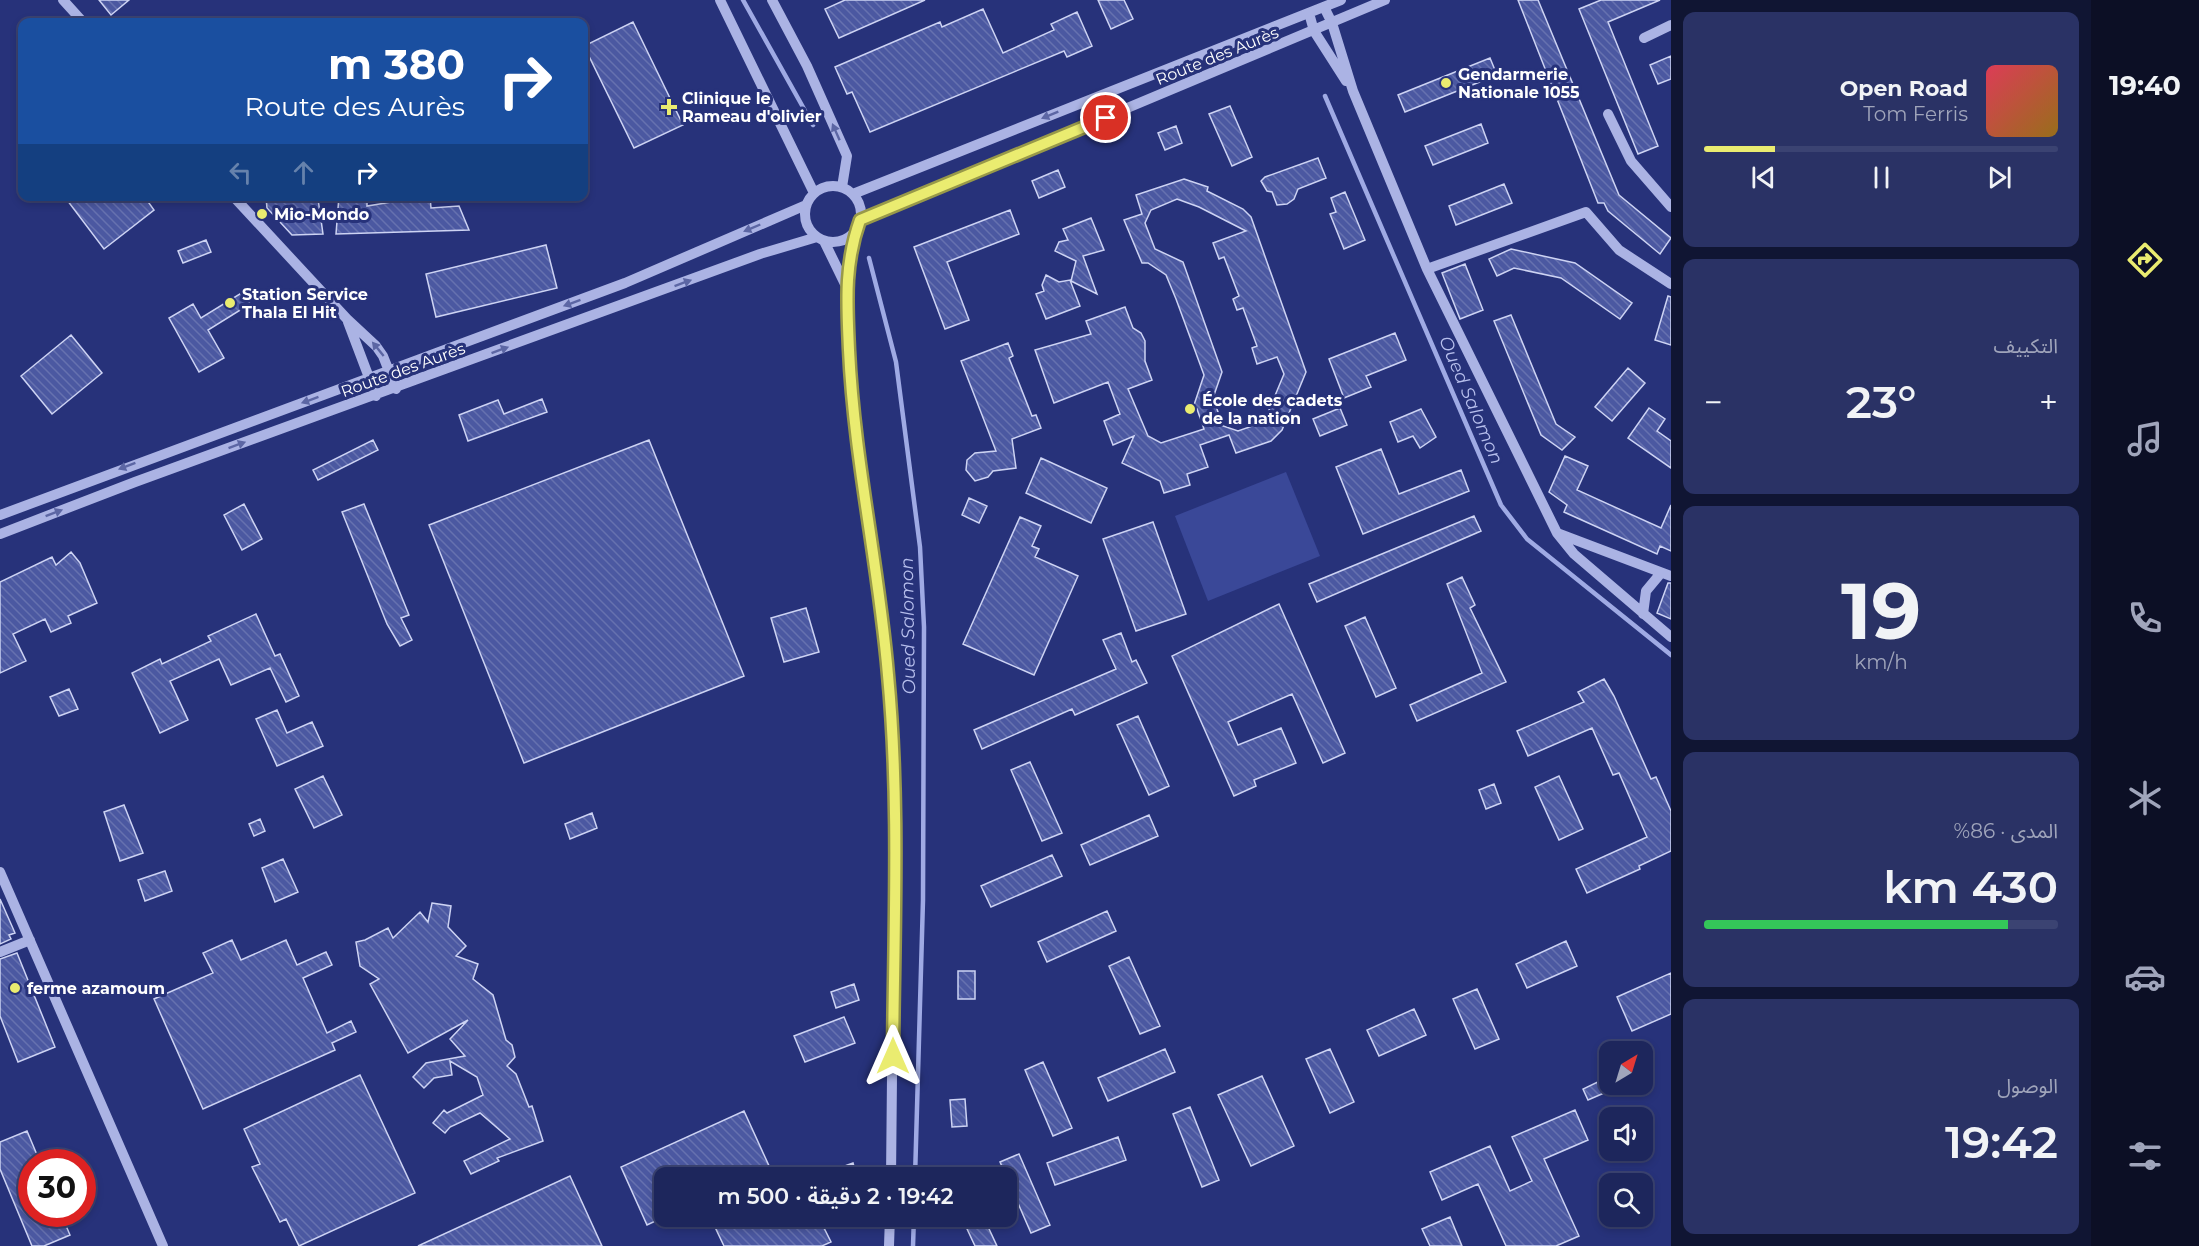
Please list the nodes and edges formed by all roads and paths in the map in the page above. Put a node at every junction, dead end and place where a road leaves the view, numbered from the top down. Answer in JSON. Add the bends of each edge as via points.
{"nodes":[{"id":1,"x":63,"y":0,"type":"edge"},
{"id":2,"x":720,"y":0,"type":"edge"},
{"id":3,"x":772,"y":0,"type":"edge"},
{"id":4,"x":1341,"y":0,"type":"edge"},
{"id":5,"x":1385,"y":0,"type":"edge"},
{"id":6,"x":1324,"y":7,"type":"junction"},
{"id":7,"x":1309,"y":13,"type":"junction"},
{"id":8,"x":79,"y":18,"type":"edge"},
{"id":9,"x":1332,"y":23,"type":"junction"},
{"id":10,"x":1671,"y":25,"type":"edge"},
{"id":11,"x":1314,"y":30,"type":"junction"},
{"id":12,"x":1644,"y":38,"type":"dead end"},
{"id":13,"x":1356,"y":97,"type":"junction"},
{"id":14,"x":1608,"y":114,"type":"dead end"},
{"id":15,"x":842,"y":188,"type":"junction"},
{"id":16,"x":814,"y":193,"type":"junction"},
{"id":17,"x":853,"y":194,"type":"junction"},
{"id":18,"x":238,"y":201,"type":"edge"},
{"id":19,"x":806,"y":205,"type":"junction"},
{"id":20,"x":1671,"y":207,"type":"edge"},
{"id":21,"x":859,"y":224,"type":"junction"},
{"id":22,"x":821,"y":239,"type":"junction"},
{"id":23,"x":1427,"y":269,"type":"junction"},
{"id":24,"x":1669,"y":279,"type":"edge"},
{"id":25,"x":846,"y":284,"type":"junction"},
{"id":26,"x":347,"y":319,"type":"junction"},
{"id":27,"x":389,"y":371,"type":"junction"},
{"id":28,"x":369,"y":379,"type":"junction"},
{"id":29,"x":396,"y":389,"type":"junction"},
{"id":30,"x":376,"y":396,"type":"junction"},
{"id":31,"x":0,"y":515,"type":"edge"},
{"id":32,"x":1557,"y":533,"type":"junction"},
{"id":33,"x":0,"y":534,"type":"edge"},
{"id":34,"x":1666,"y":575,"type":"edge"},
{"id":35,"x":1643,"y":614,"type":"junction"},
{"id":36,"x":1671,"y":637,"type":"edge"},
{"id":37,"x":0,"y":872,"type":"edge"},
{"id":38,"x":30,"y":940,"type":"junction"},
{"id":39,"x":0,"y":952,"type":"edge"},
{"id":40,"x":891,"y":1167,"type":"edge"},
{"id":41,"x":890,"y":1227,"type":"edge"},
{"id":42,"x":162,"y":1246,"type":"edge"},
{"id":43,"x":889,"y":1246,"type":"edge"}],
"edges":[{"from":1,"to":8,"type":"street"},
{"from":2,"to":16,"type":"street"},
{"from":15,"to":3,"type":"street","one_way":true,"via":[[847,156]]},
{"from":4,"to":6,"type":"street","name":"Route des Aurès"},
{"from":5,"to":9,"type":"street","name":"Route des Aurès"},
{"from":6,"to":7,"type":"street","name":"Route des Aurès"},
{"from":6,"to":9,"type":"street"},
{"from":7,"to":11,"type":"street"},
{"from":7,"to":17,"type":"street","name":"Route des Aurès","one_way":true},
{"from":9,"to":11,"type":"street","name":"Route des Aurès"},
{"from":9,"to":13,"type":"street"},
{"from":10,"to":12,"type":"street"},
{"from":11,"to":13,"type":"street"},
{"from":11,"to":21,"type":"street","name":"Route des Aurès"},
{"from":13,"to":23,"type":"street"},
{"from":14,"to":20,"type":"street","via":[[1631,161]]},
{"from":15,"to":16,"type":"street","via":[[828,186]]},
{"from":15,"to":17,"type":"street"},
{"from":16,"to":19,"type":"street"},
{"from":17,"to":21,"type":"street","via":[[858,201]]},
{"from":18,"to":26,"type":"street"},
{"from":19,"to":22,"type":"street","via":[[807,223]]},
{"from":19,"to":27,"type":"street","name":"Route des Aurès","one_way":true,"via":[[625,283]]},
{"from":21,"to":22,"type":"street","via":[[840,241]]},
{"from":21,"to":25,"type":"street"},
{"from":22,"to":25,"type":"street"},
{"from":29,"to":22,"type":"street","name":"Route des Aurès","one_way":true,"via":[[760,254]]},
{"from":23,"to":24,"type":"street","via":[[1586,212],[1619,250]]},
{"from":23,"to":32,"type":"street"},
{"from":25,"to":40,"type":"street","via":[[854,412],[883,624],[893,732],[896,814]]},
{"from":27,"to":26,"type":"street","one_way":true,"via":[[380,351]]},
{"from":26,"to":28,"type":"street"},
{"from":27,"to":28,"type":"street","name":"Route des Aurès"},
{"from":27,"to":29,"type":"street"},
{"from":28,"to":30,"type":"street"},
{"from":28,"to":31,"type":"street","name":"Route des Aurès","one_way":true},
{"from":29,"to":30,"type":"street","name":"Route des Aurès"},
{"from":33,"to":30,"type":"street","name":"Route des Aurès","one_way":true},
{"from":32,"to":34,"type":"street"},
{"from":32,"to":35,"type":"street","via":[[1574,554]]},
{"from":34,"to":35,"type":"street","via":[[1646,591]]},
{"from":35,"to":36,"type":"street"},
{"from":37,"to":38,"type":"street"},
{"from":38,"to":39,"type":"street"},
{"from":38,"to":42,"type":"street"},
{"from":41,"to":43,"type":"street"}]}
